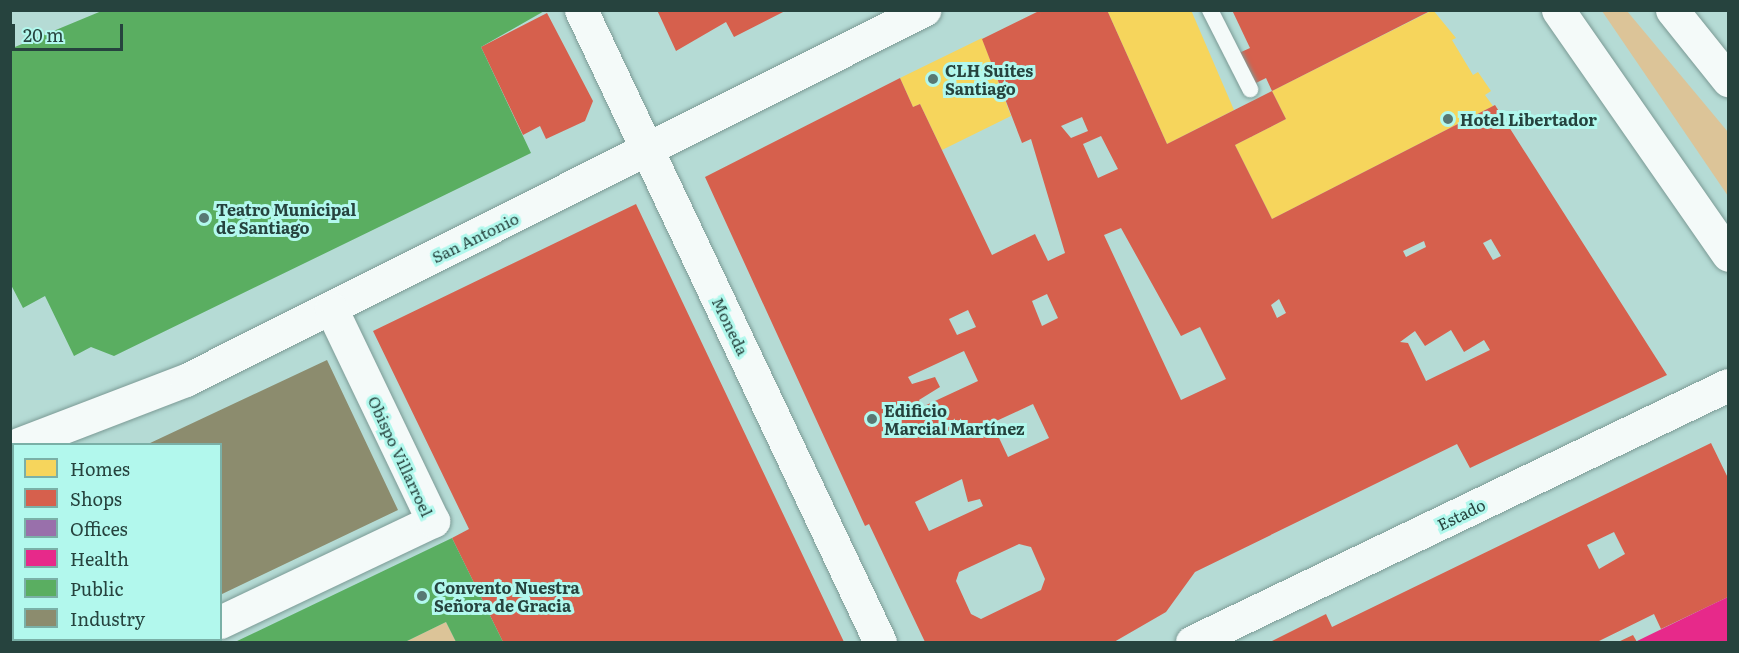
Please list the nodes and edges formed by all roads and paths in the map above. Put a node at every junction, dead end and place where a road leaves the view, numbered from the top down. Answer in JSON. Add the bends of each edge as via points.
{"nodes":[{"id":1,"x":581,"y":10,"type":"edge"},
{"id":2,"x":924,"y":10,"type":"edge"},
{"id":3,"x":1210,"y":10,"type":"edge"},
{"id":4,"x":1558,"y":10,"type":"edge"},
{"id":5,"x":1671,"y":10,"type":"edge"},
{"id":6,"x":1728,"y":80,"type":"edge"},
{"id":7,"x":1250,"y":89,"type":"dead end"},
{"id":8,"x":647,"y":151,"type":"junction"},
{"id":9,"x":1728,"y":255,"type":"edge"},
{"id":10,"x":331,"y":309,"type":"junction"},
{"id":11,"x":1728,"y":385,"type":"edge"},
{"id":12,"x":22,"y":443,"type":"edge"},
{"id":13,"x":222,"y":621,"type":"edge"},
{"id":14,"x":880,"y":642,"type":"edge"},
{"id":15,"x":1192,"y":642,"type":"edge"}],
"edges":[{"from":1,"to":8,"type":"street","name":"Moneda"},
{"from":2,"to":8,"type":"street","name":"San Antonio"},
{"from":3,"to":7,"type":"lane"},
{"from":4,"to":9,"type":"street"},
{"from":5,"to":6,"type":"street"},
{"from":8,"to":10,"type":"street","name":"San Antonio"},
{"from":8,"to":14,"type":"street","name":"Moneda"},
{"from":10,"to":12,"type":"street","name":"San Antonio","via":[[186,380]]},
{"from":10,"to":13,"type":"street","name":"Obispo Villarroel","via":[[434,521]]},
{"from":11,"to":15,"type":"street","name":"Estado"}]}
